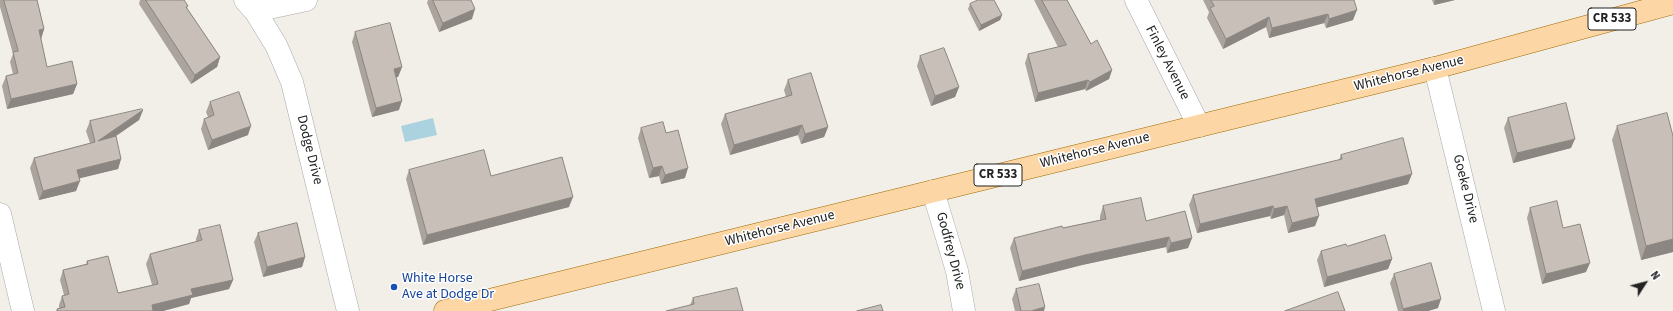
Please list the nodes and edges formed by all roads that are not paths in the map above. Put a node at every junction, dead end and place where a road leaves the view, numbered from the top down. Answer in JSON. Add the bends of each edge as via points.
{"nodes":[{"id":1,"x":306,"y":0,"type":"edge"},
{"id":2,"x":1136,"y":0,"type":"edge"},
{"id":3,"x":1673,"y":3,"type":"edge"},
{"id":4,"x":250,"y":6,"type":"edge"},
{"id":5,"x":1435,"y":68,"type":"junction"},
{"id":6,"x":1199,"y":126,"type":"junction"},
{"id":7,"x":933,"y":191,"type":"junction"},
{"id":8,"x":0,"y":214,"type":"edge"},
{"id":9,"x":23,"y":311,"type":"edge"},
{"id":10,"x":348,"y":311,"type":"edge"},
{"id":11,"x":445,"y":311,"type":"edge"},
{"id":12,"x":964,"y":311,"type":"edge"},
{"id":13,"x":1494,"y":311,"type":"edge"}],
"edges":[{"from":1,"to":4,"type":"street"},
{"from":2,"to":6,"type":"street","name":"Finley Avenue"},
{"from":3,"to":5,"type":"main road","name":"Whitehorse Avenue","number":"CR 533"},
{"from":4,"to":10,"type":"street","name":"Dodge Drive","via":[[276,45],[292,82]]},
{"from":5,"to":6,"type":"main road","name":"Whitehorse Avenue","number":"CR 533"},
{"from":5,"to":13,"type":"street","name":"Goeke Drive"},
{"from":6,"to":7,"type":"main road","name":"Whitehorse Avenue","number":"CR 533"},
{"from":7,"to":11,"type":"main road","name":"Whitehorse Avenue","number":"CR 533"},
{"from":7,"to":12,"type":"street","name":"Godfrey Drive","via":[[957,271]]},
{"from":8,"to":9,"type":"street"}]}
